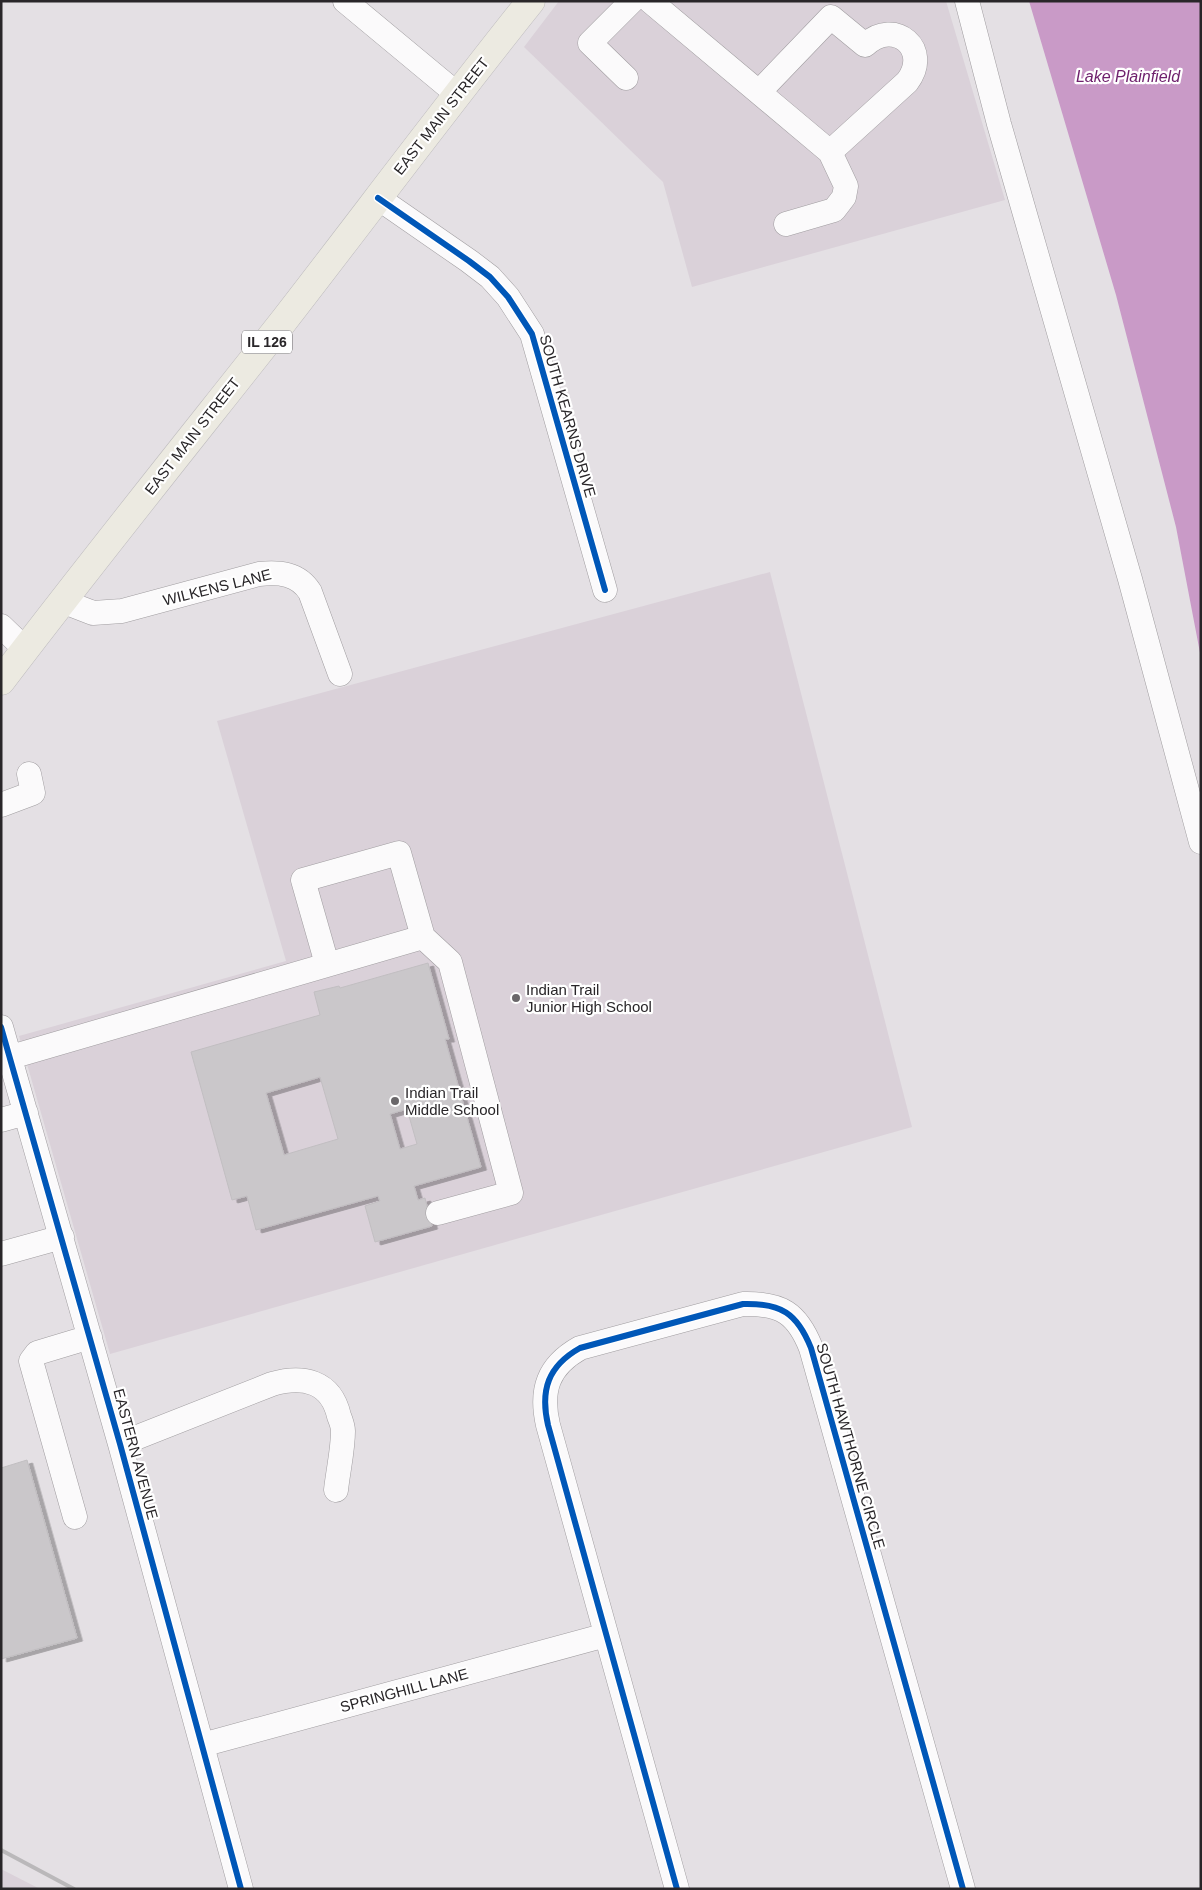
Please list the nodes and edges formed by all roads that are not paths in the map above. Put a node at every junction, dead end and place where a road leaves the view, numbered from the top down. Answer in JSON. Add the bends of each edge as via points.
{"nodes":[{"id":1,"x":345,"y":1,"type":"edge"},
{"id":2,"x":531,"y":1,"type":"edge"},
{"id":3,"x":632,"y":1,"type":"edge"},
{"id":4,"x":650,"y":1,"type":"edge"},
{"id":5,"x":967,"y":1,"type":"edge"},
{"id":6,"x":626,"y":78,"type":"dead end"},
{"id":7,"x":759,"y":92,"type":"junction"},
{"id":8,"x":456,"y":94,"type":"junction"},
{"id":9,"x":830,"y":152,"type":"junction"},
{"id":10,"x":378,"y":198,"type":"junction"},
{"id":11,"x":786,"y":224,"type":"dead end"},
{"id":12,"x":605,"y":590,"type":"dead end"},
{"id":13,"x":62,"y":601,"type":"junction"},
{"id":14,"x":1,"y":626,"type":"edge"},
{"id":15,"x":25,"y":650,"type":"junction"},
{"id":16,"x":340,"y":674,"type":"dead end"},
{"id":17,"x":1,"y":681,"type":"edge"},
{"id":18,"x":29,"y":774,"type":"dead end"},
{"id":19,"x":1,"y":806,"type":"edge"},
{"id":20,"x":1201,"y":842,"type":"edge"},
{"id":21,"x":423,"y":937,"type":"junction"},
{"id":22,"x":327,"y":964,"type":"junction"},
{"id":23,"x":1,"y":1027,"type":"edge"},
{"id":24,"x":10,"y":1057,"type":"junction"},
{"id":25,"x":26,"y":1113,"type":"junction"},
{"id":26,"x":1,"y":1120,"type":"edge"},
{"id":27,"x":438,"y":1213,"type":"dead end"},
{"id":28,"x":62,"y":1237,"type":"junction"},
{"id":29,"x":1,"y":1254,"type":"edge"},
{"id":30,"x":90,"y":1337,"type":"junction"},
{"id":31,"x":120,"y":1444,"type":"junction"},
{"id":32,"x":336,"y":1490,"type":"dead end"},
{"id":33,"x":75,"y":1517,"type":"dead end"},
{"id":34,"x":606,"y":1635,"type":"junction"},
{"id":35,"x":202,"y":1745,"type":"junction"},
{"id":36,"x":241,"y":1889,"type":"edge"},
{"id":37,"x":678,"y":1889,"type":"edge"},
{"id":38,"x":963,"y":1889,"type":"edge"}],
"edges":[{"from":1,"to":8,"type":"street"},
{"from":2,"to":8,"type":"main road","name":"EAST MAIN STREET","number":"IL 126"},
{"from":3,"to":6,"type":"street","via":[[590,43]]},
{"from":4,"to":7,"type":"street"},
{"from":5,"to":20,"type":"street"},
{"from":7,"to":9,"type":"street"},
{"from":7,"to":9,"type":"street","via":[[831,17],[866,45],[880,35],[890,34],[907,41],[916,57],[913,75]]},
{"from":8,"to":10,"type":"main road","name":"EAST MAIN STREET","number":"IL 126"},
{"from":9,"to":11,"type":"street","via":[[846,186],[844,197],[834,210]]},
{"from":10,"to":12,"type":"street","name":"SOUTH KEARNS DRIVE","via":[[490,278],[508,297],[532,334]]},
{"from":10,"to":13,"type":"main road","name":"EAST MAIN STREET","number":"IL 126"},
{"from":13,"to":15,"type":"main road","name":"EAST MAIN STREET","number":"IL 126"},
{"from":13,"to":16,"type":"street","name":"WILKENS LANE","via":[[93,613],[122,611],[259,574],[279,572],[293,576],[310,592]]},
{"from":14,"to":15,"type":"street"},
{"from":15,"to":17,"type":"main road","name":"EAST MAIN STREET","number":"IL 126"},
{"from":18,"to":19,"type":"street","via":[[33,793]]},
{"from":21,"to":22,"type":"street"},
{"from":21,"to":22,"type":"street","via":[[399,853],[303,880]]},
{"from":21,"to":27,"type":"street","via":[[450,962],[511,1193]]},
{"from":22,"to":24,"type":"street"},
{"from":23,"to":24,"type":"street","name":"EASTERN AVENUE"},
{"from":24,"to":25,"type":"street","name":"EASTERN AVENUE"},
{"from":25,"to":26,"type":"street"},
{"from":25,"to":28,"type":"street","name":"EASTERN AVENUE"},
{"from":28,"to":29,"type":"street"},
{"from":28,"to":30,"type":"street","name":"EASTERN AVENUE"},
{"from":30,"to":31,"type":"street","name":"EASTERN AVENUE"},
{"from":30,"to":33,"type":"street","via":[[37,1353],[31,1361]]},
{"from":31,"to":32,"type":"street","via":[[272,1384],[288,1379],[302,1380],[327,1391],[337,1406],[343,1430]]},
{"from":31,"to":35,"type":"street","name":"EASTERN AVENUE"},
{"from":34,"to":35,"type":"street","name":"SPRINGHILL LANE"},
{"from":34,"to":37,"type":"street","name":"SOUTH HAWTHORNE CIRCLE"},
{"from":34,"to":38,"type":"street","name":"SOUTH HAWTHORNE CIRCLE","via":[[544,1410],[550,1377],[561,1361],[580,1348],[743,1304],[777,1307],[801,1325],[811,1348]]},
{"from":35,"to":36,"type":"street","name":"EASTERN AVENUE"}]}
